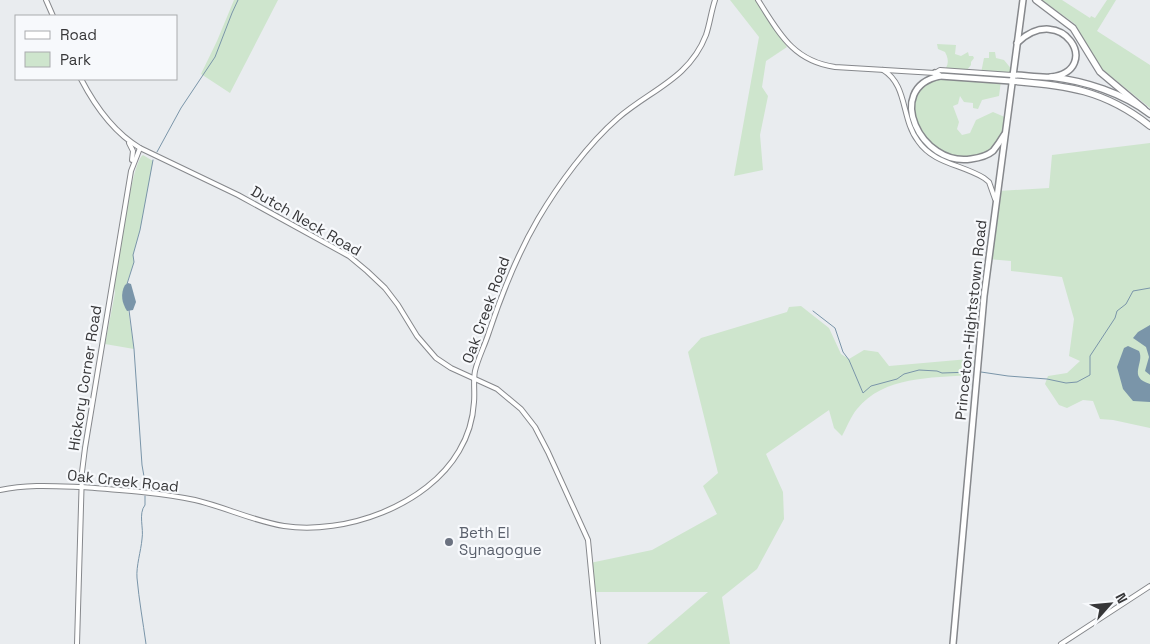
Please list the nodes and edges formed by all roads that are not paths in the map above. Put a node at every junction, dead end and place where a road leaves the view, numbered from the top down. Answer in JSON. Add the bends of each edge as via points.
{"nodes":[{"id":1,"x":46,"y":0,"type":"edge"},
{"id":2,"x":715,"y":0,"type":"edge"},
{"id":3,"x":758,"y":0,"type":"edge"},
{"id":4,"x":1023,"y":0,"type":"edge"},
{"id":5,"x":1036,"y":0,"type":"edge"},
{"id":6,"x":53,"y":15,"type":"edge"},
{"id":7,"x":1017,"y":44,"type":"junction"},
{"id":8,"x":881,"y":69,"type":"junction"},
{"id":9,"x":935,"y":73,"type":"junction"},
{"id":10,"x":940,"y":76,"type":"junction"},
{"id":11,"x":1051,"y":77,"type":"junction"},
{"id":12,"x":1012,"y":78,"type":"junction"},
{"id":13,"x":82,"y":80,"type":"edge"},
{"id":14,"x":1144,"y":109,"type":"junction"},
{"id":15,"x":1150,"y":114,"type":"edge"},
{"id":16,"x":1150,"y":126,"type":"edge"},
{"id":17,"x":1005,"y":135,"type":"junction"},
{"id":18,"x":128,"y":141,"type":"junction"},
{"id":19,"x":140,"y":148,"type":"junction"},
{"id":20,"x":132,"y":166,"type":"junction"},
{"id":21,"x":996,"y":202,"type":"junction"},
{"id":22,"x":474,"y":379,"type":"junction"},
{"id":23,"x":82,"y":487,"type":"junction"},
{"id":24,"x":0,"y":490,"type":"edge"},
{"id":25,"x":1150,"y":586,"type":"edge"},
{"id":26,"x":76,"y":644,"type":"edge"},
{"id":27,"x":598,"y":644,"type":"edge"},
{"id":28,"x":953,"y":644,"type":"edge"},
{"id":29,"x":1061,"y":644,"type":"edge"}],
"edges":[{"from":1,"to":6,"type":"street"},
{"from":2,"to":22,"type":"street","name":"Oak Creek Road","via":[[706,35],[687,66],[614,122],[554,193],[511,272]]},
{"from":3,"to":8,"type":"street","via":[[783,38],[804,57],[828,66]]},
{"from":4,"to":7,"type":"main road","name":"Princeton-Hightstown Road"},
{"from":5,"to":14,"type":"highway","via":[[1073,28],[1100,72]]},
{"from":7,"to":11,"type":"main road","via":[[1038,24],[1054,24],[1068,32],[1075,43],[1075,58],[1069,68]]},
{"from":7,"to":12,"type":"main road","name":"Princeton-Hightstown Road"},
{"from":8,"to":9,"type":"street"},
{"from":8,"to":21,"type":"street","via":[[898,86],[908,123],[918,142],[936,158],[984,178],[989,182]]},
{"from":9,"to":10,"type":"main road"},
{"from":9,"to":12,"type":"street","via":[[940,70]]},
{"from":10,"to":12,"type":"main road"},
{"from":10,"to":17,"type":"main road","via":[[923,83],[913,99],[914,124],[928,146],[950,158],[973,159],[990,153]]},
{"from":11,"to":12,"type":"main road"},
{"from":11,"to":14,"type":"highway","via":[[1101,88]]},
{"from":12,"to":16,"type":"highway","via":[[1092,93],[1121,106]]},
{"from":12,"to":17,"type":"main road","name":"Princeton-Hightstown Road"},
{"from":13,"to":18,"type":"street","name":"Dutch Neck Road","via":[[96,106]]},
{"from":14,"to":15,"type":"highway"},
{"from":17,"to":21,"type":"main road","name":"Princeton-Hightstown Road"},
{"from":18,"to":19,"type":"street","name":"Dutch Neck Road"},
{"from":18,"to":20,"type":"street","via":[[133,151]]},
{"from":19,"to":20,"type":"street","name":"Hickory Corner Road"},
{"from":19,"to":22,"type":"street","name":"Dutch Neck Road","via":[[238,195],[349,256],[385,288],[432,354]]},
{"from":20,"to":23,"type":"street","name":"Hickory Corner Road","via":[[85,448]]},
{"from":21,"to":28,"type":"main road","name":"Princeton-Hightstown Road","via":[[984,296]]},
{"from":22,"to":23,"type":"street","name":"Oak Creek Road","via":[[470,427],[447,468],[403,502],[350,524],[309,528],[286,526],[150,492]]},
{"from":22,"to":27,"type":"street","name":"Dutch Neck Road","via":[[496,389],[521,409],[535,427],[560,476],[588,540]]},
{"from":23,"to":24,"type":"street","name":"Oak Creek Road","via":[[36,486]]},
{"from":23,"to":26,"type":"street","name":"Hickory Corner Road"},
{"from":25,"to":29,"type":"street"}]}
